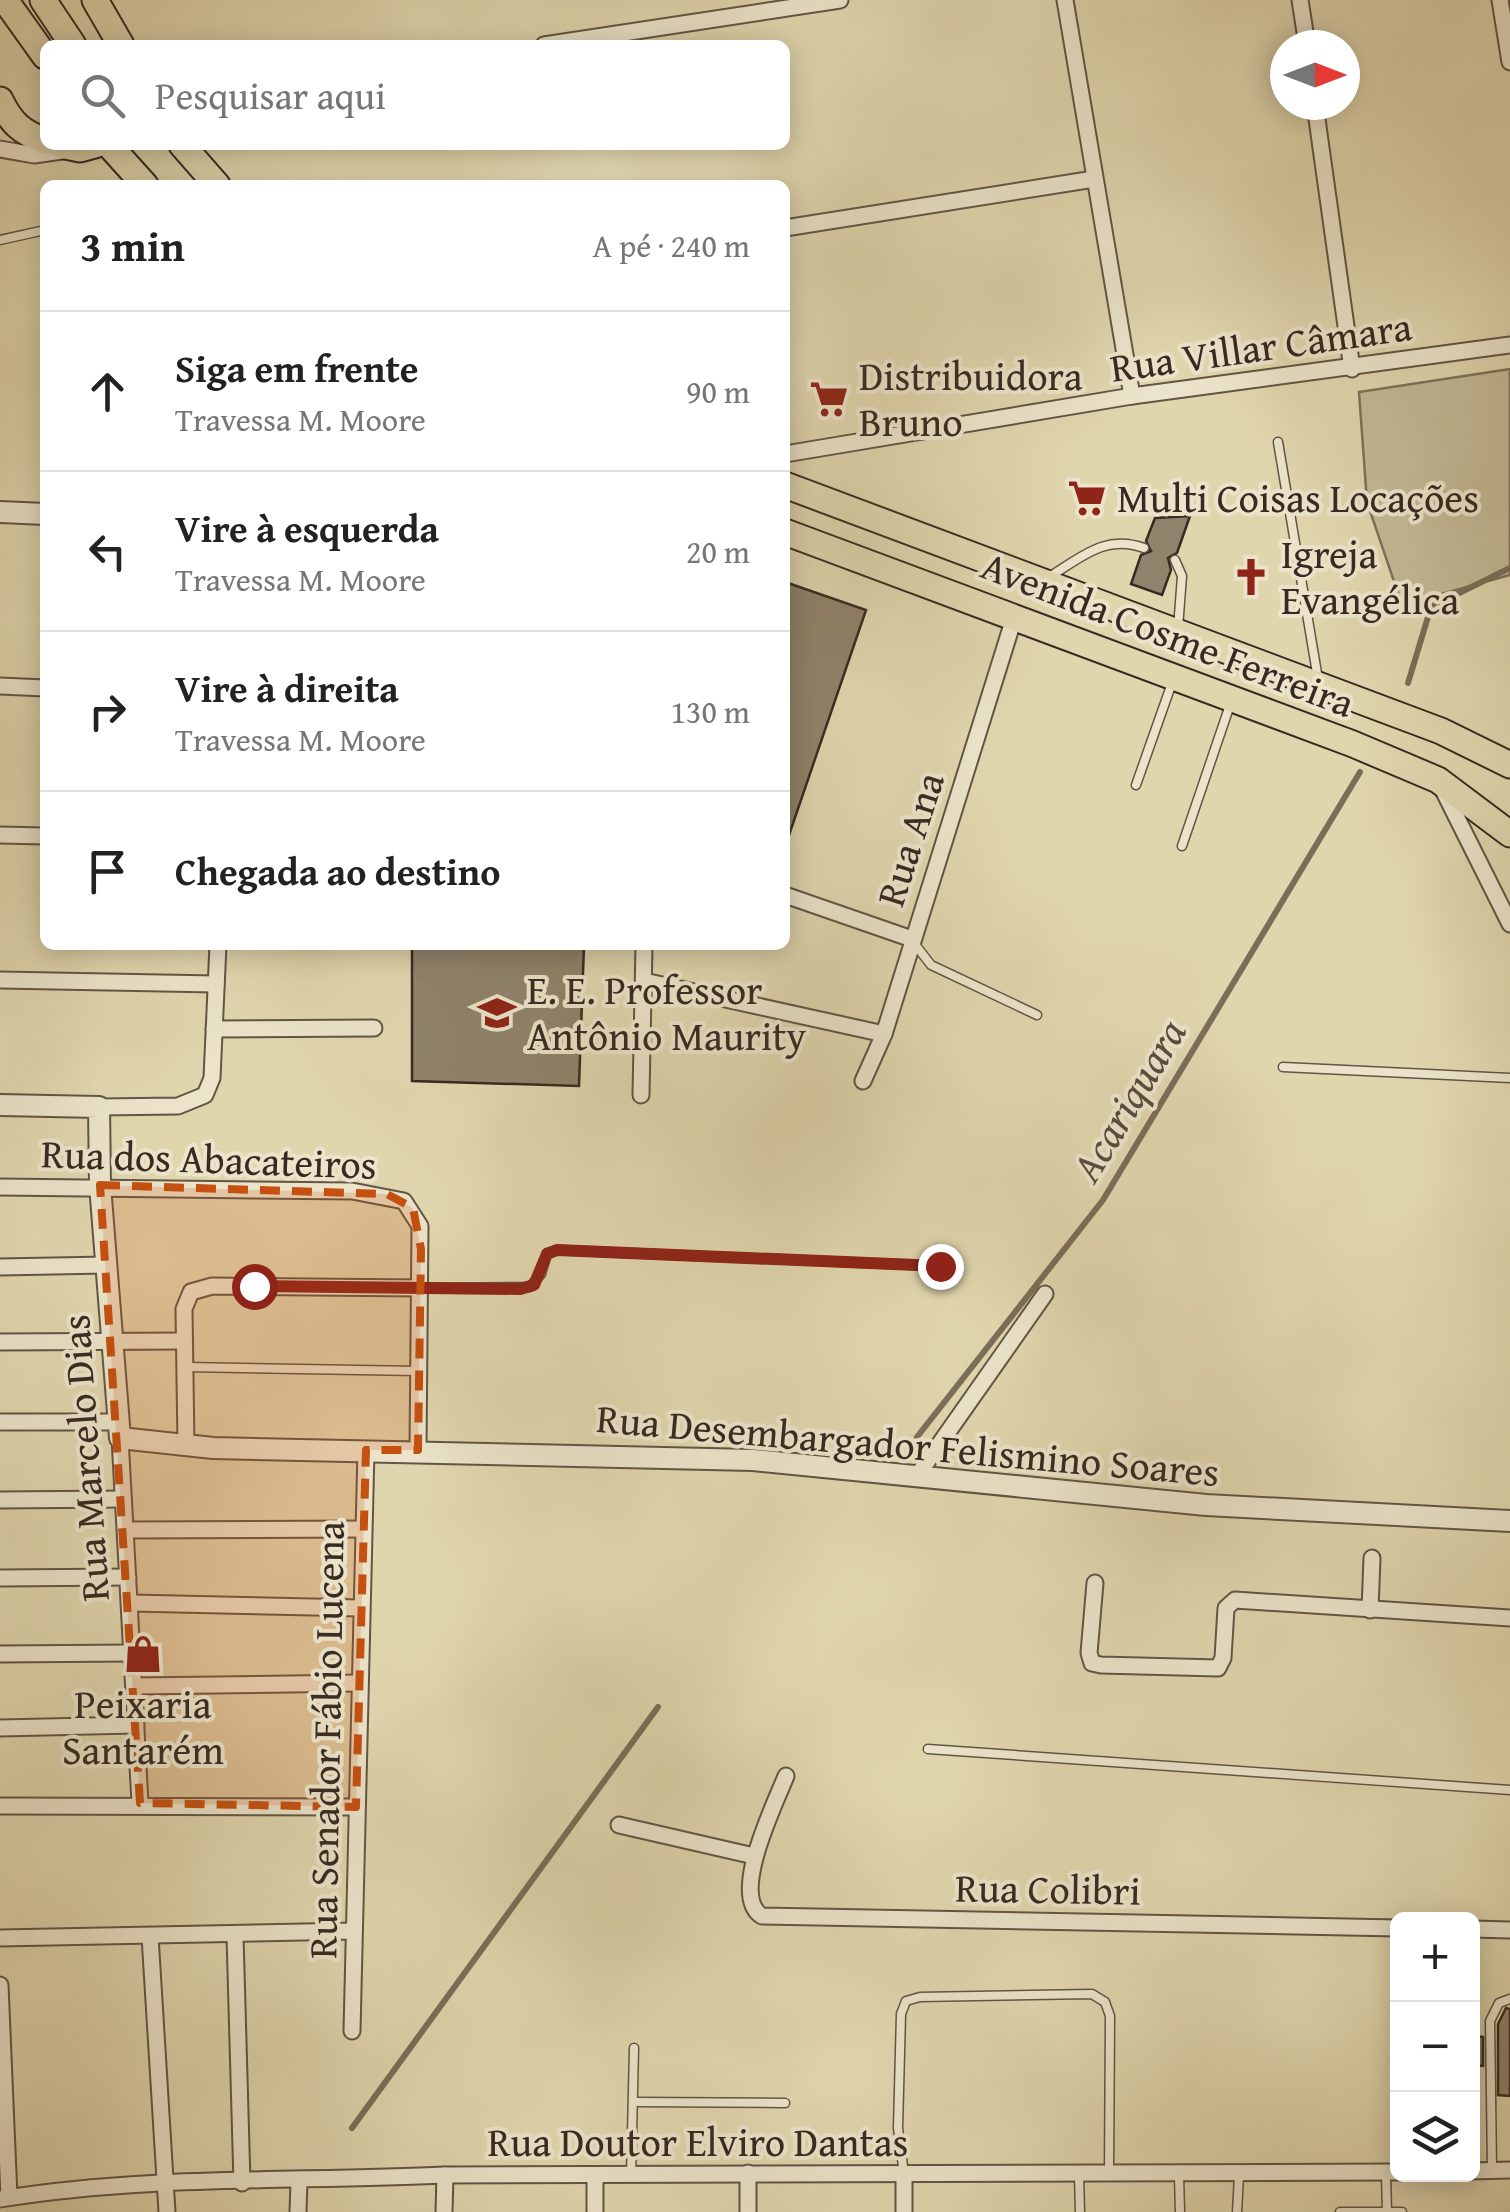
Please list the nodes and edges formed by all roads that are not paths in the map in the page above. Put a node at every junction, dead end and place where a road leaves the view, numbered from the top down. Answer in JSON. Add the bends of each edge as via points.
{"nodes":[{"id":1,"x":5,"y":0,"type":"edge"},
{"id":2,"x":43,"y":0,"type":"edge"},
{"id":3,"x":95,"y":0,"type":"edge"},
{"id":4,"x":840,"y":0,"type":"edge"},
{"id":5,"x":1065,"y":0,"type":"edge"},
{"id":6,"x":1300,"y":0,"type":"edge"},
{"id":7,"x":1500,"y":0,"type":"edge"},
{"id":8,"x":1304,"y":30,"type":"edge"},
{"id":9,"x":70,"y":40,"type":"edge"},
{"id":10,"x":118,"y":40,"type":"edge"},
{"id":11,"x":577,"y":40,"type":"edge"},
{"id":12,"x":40,"y":49,"type":"edge"},
{"id":13,"x":1510,"y":62,"type":"edge"},
{"id":14,"x":0,"y":100,"type":"edge"},
{"id":15,"x":1317,"y":120,"type":"edge"},
{"id":16,"x":40,"y":139,"type":"edge"},
{"id":17,"x":0,"y":149,"type":"edge"},
{"id":18,"x":58,"y":150,"type":"edge"},
{"id":19,"x":113,"y":150,"type":"edge"},
{"id":20,"x":186,"y":150,"type":"edge"},
{"id":21,"x":1094,"y":179,"type":"junction"},
{"id":22,"x":138,"y":180,"type":"edge"},
{"id":23,"x":213,"y":180,"type":"edge"},
{"id":24,"x":790,"y":227,"type":"edge"},
{"id":25,"x":40,"y":231,"type":"edge"},
{"id":26,"x":0,"y":240,"type":"edge"},
{"id":27,"x":1510,"y":345,"type":"edge"},
{"id":28,"x":1352,"y":369,"type":"junction"},
{"id":29,"x":1132,"y":396,"type":"junction"},
{"id":30,"x":1278,"y":442,"type":"dead end"},
{"id":31,"x":790,"y":453,"type":"edge"},
{"id":32,"x":790,"y":488,"type":"edge"},
{"id":33,"x":0,"y":512,"type":"edge"},
{"id":34,"x":40,"y":514,"type":"edge"},
{"id":35,"x":790,"y":534,"type":"edge"},
{"id":36,"x":1144,"y":548,"type":"dead end"},
{"id":37,"x":1174,"y":560,"type":"dead end"},
{"id":38,"x":1043,"y":582,"type":"junction"},
{"id":39,"x":1015,"y":616,"type":"junction"},
{"id":40,"x":1177,"y":632,"type":"junction"},
{"id":41,"x":1174,"y":676,"type":"junction"},
{"id":42,"x":1319,"y":685,"type":"junction"},
{"id":43,"x":0,"y":686,"type":"edge"},
{"id":44,"x":40,"y":688,"type":"edge"},
{"id":45,"x":1232,"y":698,"type":"junction"},
{"id":46,"x":1510,"y":765,"type":"edge"},
{"id":47,"x":1438,"y":780,"type":"junction"},
{"id":48,"x":1136,"y":786,"type":"dead end"},
{"id":49,"x":1510,"y":834,"type":"edge"},
{"id":50,"x":0,"y":835,"type":"edge"},
{"id":51,"x":40,"y":836,"type":"edge"},
{"id":52,"x":1182,"y":846,"type":"dead end"},
{"id":53,"x":790,"y":896,"type":"edge"},
{"id":54,"x":1510,"y":924,"type":"edge"},
{"id":55,"x":912,"y":939,"type":"junction"},
{"id":56,"x":218,"y":950,"type":"edge"},
{"id":57,"x":644,"y":950,"type":"edge"},
{"id":58,"x":0,"y":980,"type":"edge"},
{"id":59,"x":644,"y":981,"type":"junction"},
{"id":60,"x":216,"y":984,"type":"junction"},
{"id":61,"x":1037,"y":1015,"type":"dead end"},
{"id":62,"x":374,"y":1028,"type":"dead end"},
{"id":63,"x":214,"y":1029,"type":"junction"},
{"id":64,"x":884,"y":1034,"type":"junction"},
{"id":65,"x":1282,"y":1067,"type":"dead end"},
{"id":66,"x":1510,"y":1078,"type":"edge"},
{"id":67,"x":863,"y":1081,"type":"dead end"},
{"id":68,"x":641,"y":1095,"type":"dead end"},
{"id":69,"x":0,"y":1105,"type":"edge"},
{"id":70,"x":98,"y":1107,"type":"junction"},
{"id":71,"x":100,"y":1184,"type":"junction"},
{"id":72,"x":0,"y":1187,"type":"edge"},
{"id":73,"x":106,"y":1265,"type":"junction"},
{"id":74,"x":940,"y":1266,"type":"dead end"},
{"id":75,"x":0,"y":1267,"type":"edge"},
{"id":76,"x":421,"y":1288,"type":"junction"},
{"id":77,"x":1045,"y":1294,"type":"dead end"},
{"id":78,"x":112,"y":1340,"type":"junction"},
{"id":79,"x":184,"y":1340,"type":"junction"},
{"id":80,"x":0,"y":1342,"type":"edge"},
{"id":81,"x":184,"y":1367,"type":"junction"},
{"id":82,"x":418,"y":1371,"type":"junction"},
{"id":83,"x":0,"y":1422,"type":"edge"},
{"id":84,"x":118,"y":1430,"type":"junction"},
{"id":85,"x":186,"y":1447,"type":"junction"},
{"id":86,"x":366,"y":1450,"type":"junction"},
{"id":87,"x":418,"y":1450,"type":"junction"},
{"id":88,"x":917,"y":1476,"type":"junction"},
{"id":89,"x":123,"y":1499,"type":"junction"},
{"id":90,"x":0,"y":1500,"type":"edge"},
{"id":91,"x":1510,"y":1521,"type":"edge"},
{"id":92,"x":126,"y":1530,"type":"junction"},
{"id":93,"x":363,"y":1530,"type":"junction"},
{"id":94,"x":1372,"y":1558,"type":"dead end"},
{"id":95,"x":128,"y":1577,"type":"junction"},
{"id":96,"x":0,"y":1578,"type":"edge"},
{"id":97,"x":1096,"y":1583,"type":"dead end"},
{"id":98,"x":131,"y":1602,"type":"junction"},
{"id":99,"x":362,"y":1608,"type":"junction"},
{"id":100,"x":1370,"y":1610,"type":"junction"},
{"id":101,"x":1510,"y":1618,"type":"edge"},
{"id":102,"x":132,"y":1653,"type":"junction"},
{"id":103,"x":0,"y":1654,"type":"edge"},
{"id":104,"x":360,"y":1682,"type":"junction"},
{"id":105,"x":135,"y":1686,"type":"junction"},
{"id":106,"x":136,"y":1725,"type":"junction"},
{"id":107,"x":0,"y":1728,"type":"edge"},
{"id":108,"x":928,"y":1749,"type":"dead end"},
{"id":109,"x":786,"y":1776,"type":"dead end"},
{"id":110,"x":1510,"y":1790,"type":"edge"},
{"id":111,"x":140,"y":1804,"type":"junction"},
{"id":112,"x":0,"y":1806,"type":"edge"},
{"id":113,"x":356,"y":1807,"type":"junction"},
{"id":114,"x":620,"y":1825,"type":"dead end"},
{"id":115,"x":754,"y":1856,"type":"junction"},
{"id":116,"x":1390,"y":1928,"type":"edge"},
{"id":117,"x":1480,"y":1930,"type":"edge"},
{"id":118,"x":1510,"y":1930,"type":"edge"},
{"id":119,"x":354,"y":1932,"type":"junction"},
{"id":120,"x":150,"y":1936,"type":"junction"},
{"id":121,"x":235,"y":1936,"type":"junction"},
{"id":122,"x":0,"y":1938,"type":"edge"},
{"id":123,"x":0,"y":1985,"type":"edge"},
{"id":124,"x":1510,"y":1998,"type":"edge"},
{"id":125,"x":352,"y":2031,"type":"dead end"},
{"id":126,"x":634,"y":2048,"type":"dead end"},
{"id":127,"x":635,"y":2102,"type":"junction"},
{"id":128,"x":785,"y":2103,"type":"dead end"},
{"id":129,"x":1492,"y":2170,"type":"junction"},
{"id":130,"x":1510,"y":2170,"type":"edge"},
{"id":131,"x":1480,"y":2171,"type":"edge"},
{"id":132,"x":748,"y":2173,"type":"junction"},
{"id":133,"x":1390,"y":2173,"type":"edge"},
{"id":134,"x":904,"y":2174,"type":"junction"},
{"id":135,"x":1109,"y":2174,"type":"junction"},
{"id":136,"x":445,"y":2175,"type":"junction"},
{"id":137,"x":1079,"y":2175,"type":"junction"},
{"id":138,"x":631,"y":2176,"type":"junction"},
{"id":139,"x":1179,"y":2176,"type":"junction"},
{"id":140,"x":1239,"y":2176,"type":"junction"},
{"id":141,"x":595,"y":2178,"type":"junction"},
{"id":142,"x":165,"y":2182,"type":"junction"},
{"id":143,"x":300,"y":2182,"type":"junction"},
{"id":144,"x":1391,"y":2182,"type":"edge"},
{"id":145,"x":242,"y":2183,"type":"junction"},
{"id":146,"x":4,"y":2198,"type":"edge"},
{"id":147,"x":166,"y":2212,"type":"edge"},
{"id":148,"x":298,"y":2212,"type":"edge"},
{"id":149,"x":444,"y":2212,"type":"edge"},
{"id":150,"x":595,"y":2212,"type":"edge"},
{"id":151,"x":748,"y":2212,"type":"edge"},
{"id":152,"x":904,"y":2212,"type":"edge"},
{"id":153,"x":1080,"y":2212,"type":"edge"},
{"id":154,"x":1180,"y":2212,"type":"edge"},
{"id":155,"x":1237,"y":2212,"type":"edge"},
{"id":156,"x":1340,"y":2212,"type":"edge"},
{"id":157,"x":1387,"y":2212,"type":"edge"},
{"id":158,"x":1402,"y":2212,"type":"edge"}],
"edges":[{"from":1,"to":12,"type":"main road"},
{"from":2,"to":9,"type":"main road"},
{"from":3,"to":10,"type":"main road"},
{"from":4,"to":11,"type":"street"},
{"from":5,"to":21,"type":"street"},
{"from":6,"to":8,"type":"street"},
{"from":7,"to":13,"type":"street"},
{"from":14,"to":16,"type":"main road","via":[[23,132]]},
{"from":15,"to":28,"type":"street"},
{"from":17,"to":18,"type":"street","via":[[34,155]]},
{"from":19,"to":22,"type":"main road"},
{"from":20,"to":23,"type":"main road"},
{"from":21,"to":24,"type":"street"},
{"from":21,"to":29,"type":"street"},
{"from":25,"to":26,"type":"lane"},
{"from":27,"to":28,"type":"street","name":"Rua Villar Câmara"},
{"from":28,"to":29,"type":"street","name":"Rua Villar Câmara"},
{"from":29,"to":31,"type":"street","name":"Rua Villar Câmara"},
{"from":30,"to":42,"type":"lane"},
{"from":32,"to":38,"type":"main road","name":"Avenida Cosme Ferreira"},
{"from":33,"to":34,"type":"street"},
{"from":35,"to":39,"type":"main road","name":"Avenida Cosme Ferreira"},
{"from":36,"to":38,"type":"lane","via":[[1104,543]]},
{"from":37,"to":40,"type":"lane","via":[[1182,576]]},
{"from":38,"to":40,"type":"main road","name":"Avenida Cosme Ferreira"},
{"from":39,"to":41,"type":"main road","name":"Avenida Cosme Ferreira"},
{"from":39,"to":55,"type":"street","name":"Rua Ana"},
{"from":40,"to":42,"type":"main road","name":"Avenida Cosme Ferreira"},
{"from":41,"to":45,"type":"main road","name":"Avenida Cosme Ferreira"},
{"from":41,"to":48,"type":"lane"},
{"from":42,"to":46,"type":"main road","name":"Avenida Cosme Ferreira"},
{"from":43,"to":44,"type":"street"},
{"from":45,"to":47,"type":"main road","name":"Avenida Cosme Ferreira"},
{"from":45,"to":52,"type":"lane"},
{"from":47,"to":49,"type":"main road","name":"Avenida Cosme Ferreira"},
{"from":47,"to":54,"type":"street"},
{"from":50,"to":51,"type":"street"},
{"from":53,"to":55,"type":"street"},
{"from":55,"to":61,"type":"lane","via":[[930,964]]},
{"from":55,"to":64,"type":"street","name":"Rua Ana"},
{"from":56,"to":60,"type":"street"},
{"from":57,"to":59,"type":"street"},
{"from":58,"to":60,"type":"street"},
{"from":59,"to":64,"type":"street"},
{"from":59,"to":68,"type":"street"},
{"from":60,"to":63,"type":"street"},
{"from":62,"to":63,"type":"street"},
{"from":63,"to":70,"type":"street","via":[[212,1078],[202,1098],[178,1106]]},
{"from":64,"to":67,"type":"street","name":"Rua Ana"},
{"from":65,"to":66,"type":"lane"},
{"from":69,"to":70,"type":"street"},
{"from":70,"to":71,"type":"street","name":"Rua Marcelo Dias"},
{"from":71,"to":72,"type":"street","name":"Rua dos Abacateiros"},
{"from":71,"to":73,"type":"street","name":"Rua Marcelo Dias"},
{"from":71,"to":76,"type":"street","name":"Rua dos Abacateiros","via":[[376,1193],[404,1201],[420,1226]]},
{"from":73,"to":75,"type":"street"},
{"from":73,"to":78,"type":"street","name":"Rua Marcelo Dias"},
{"from":74,"to":76,"type":"lane","via":[[557,1250],[547,1254],[530,1287]]},
{"from":76,"to":79,"type":"street","via":[[212,1286],[192,1292],[184,1309]]},
{"from":76,"to":82,"type":"street"},
{"from":77,"to":88,"type":"street"},
{"from":78,"to":79,"type":"street"},
{"from":78,"to":80,"type":"street"},
{"from":78,"to":84,"type":"street","name":"Rua Marcelo Dias"},
{"from":79,"to":81,"type":"street"},
{"from":81,"to":82,"type":"lane"},
{"from":81,"to":85,"type":"street"},
{"from":82,"to":87,"type":"street"},
{"from":83,"to":84,"type":"street"},
{"from":84,"to":85,"type":"street","name":"Rua Desembargador Felismino Soares"},
{"from":84,"to":89,"type":"street","name":"Rua Marcelo Dias"},
{"from":85,"to":86,"type":"street","name":"Rua Desembargador Felismino Soares"},
{"from":86,"to":87,"type":"street","name":"Rua Desembargador Felismino Soares"},
{"from":86,"to":93,"type":"street","name":"Rua Senador Fábio Lucena"},
{"from":87,"to":88,"type":"street","name":"Rua Desembargador Felismino Soares","via":[[734,1459]]},
{"from":88,"to":91,"type":"street","name":"Rua Desembargador Felismino Soares","via":[[1206,1506]]},
{"from":89,"to":90,"type":"street"},
{"from":89,"to":92,"type":"street","name":"Rua Marcelo Dias"},
{"from":92,"to":93,"type":"street"},
{"from":92,"to":95,"type":"street","name":"Rua Marcelo Dias"},
{"from":93,"to":99,"type":"street","name":"Rua Senador Fábio Lucena"},
{"from":94,"to":100,"type":"street"},
{"from":95,"to":96,"type":"street"},
{"from":95,"to":98,"type":"street","name":"Rua Marcelo Dias"},
{"from":97,"to":100,"type":"street","via":[[1089,1653],[1100,1665],[1218,1668],[1226,1608],[1236,1600]]},
{"from":98,"to":99,"type":"street"},
{"from":98,"to":102,"type":"street","name":"Rua Marcelo Dias"},
{"from":99,"to":104,"type":"street","name":"Rua Senador Fábio Lucena"},
{"from":100,"to":101,"type":"street"},
{"from":102,"to":103,"type":"street"},
{"from":102,"to":105,"type":"street","name":"Rua Marcelo Dias"},
{"from":104,"to":105,"type":"street"},
{"from":104,"to":113,"type":"street","name":"Rua Senador Fábio Lucena"},
{"from":105,"to":106,"type":"street","name":"Rua Marcelo Dias"},
{"from":106,"to":107,"type":"street"},
{"from":106,"to":111,"type":"street","name":"Rua Marcelo Dias"},
{"from":108,"to":110,"type":"lane"},
{"from":109,"to":115,"type":"street","name":"Rua Colibri"},
{"from":111,"to":112,"type":"street"},
{"from":111,"to":113,"type":"street"},
{"from":113,"to":119,"type":"street","name":"Rua Senador Fábio Lucena"},
{"from":114,"to":115,"type":"street"},
{"from":115,"to":116,"type":"street","name":"Rua Colibri","via":[[750,1899],[762,1916]]},
{"from":117,"to":118,"type":"street"},
{"from":119,"to":121,"type":"street"},
{"from":119,"to":125,"type":"street","name":"Rua Senador Fábio Lucena"},
{"from":120,"to":121,"type":"street"},
{"from":120,"to":122,"type":"street"},
{"from":120,"to":142,"type":"street"},
{"from":121,"to":145,"type":"street"},
{"from":123,"to":146,"type":"street"},
{"from":124,"to":129,"type":"lane","via":[[1490,2020]]},
{"from":126,"to":127,"type":"lane"},
{"from":127,"to":128,"type":"lane"},
{"from":127,"to":138,"type":"lane"},
{"from":129,"to":130,"type":"street"},
{"from":129,"to":131,"type":"street"},
{"from":132,"to":134,"type":"street","name":"Rua Doutor Elviro Dantas"},
{"from":132,"to":138,"type":"street","name":"Rua Doutor Elviro Dantas"},
{"from":132,"to":151,"type":"street"},
{"from":133,"to":140,"type":"street","name":"Rua Doutor Elviro Dantas"},
{"from":134,"to":135,"type":"lane","via":[[898,2128],[906,2001],[1092,1994],[1110,2016]]},
{"from":134,"to":137,"type":"street","name":"Rua Doutor Elviro Dantas"},
{"from":134,"to":152,"type":"street"},
{"from":135,"to":137,"type":"street","name":"Rua Doutor Elviro Dantas"},
{"from":135,"to":139,"type":"street","name":"Rua Doutor Elviro Dantas"},
{"from":136,"to":141,"type":"street","name":"Rua Doutor Elviro Dantas"},
{"from":136,"to":143,"type":"street","name":"Rua Doutor Elviro Dantas"},
{"from":136,"to":149,"type":"street"},
{"from":137,"to":153,"type":"lane"},
{"from":138,"to":141,"type":"street","name":"Rua Doutor Elviro Dantas"},
{"from":139,"to":140,"type":"street","name":"Rua Doutor Elviro Dantas"},
{"from":139,"to":154,"type":"lane"},
{"from":140,"to":155,"type":"lane"},
{"from":141,"to":150,"type":"street"},
{"from":142,"to":145,"type":"street","name":"Rua Doutor Elviro Dantas"},
{"from":142,"to":146,"type":"street","name":"Rua Doutor Elviro Dantas"},
{"from":142,"to":147,"type":"street"},
{"from":143,"to":145,"type":"street","name":"Rua Doutor Elviro Dantas"},
{"from":143,"to":148,"type":"street"},
{"from":144,"to":157,"type":"lane"},
{"from":156,"to":157,"type":"lane"},
{"from":157,"to":158,"type":"lane"}]}
